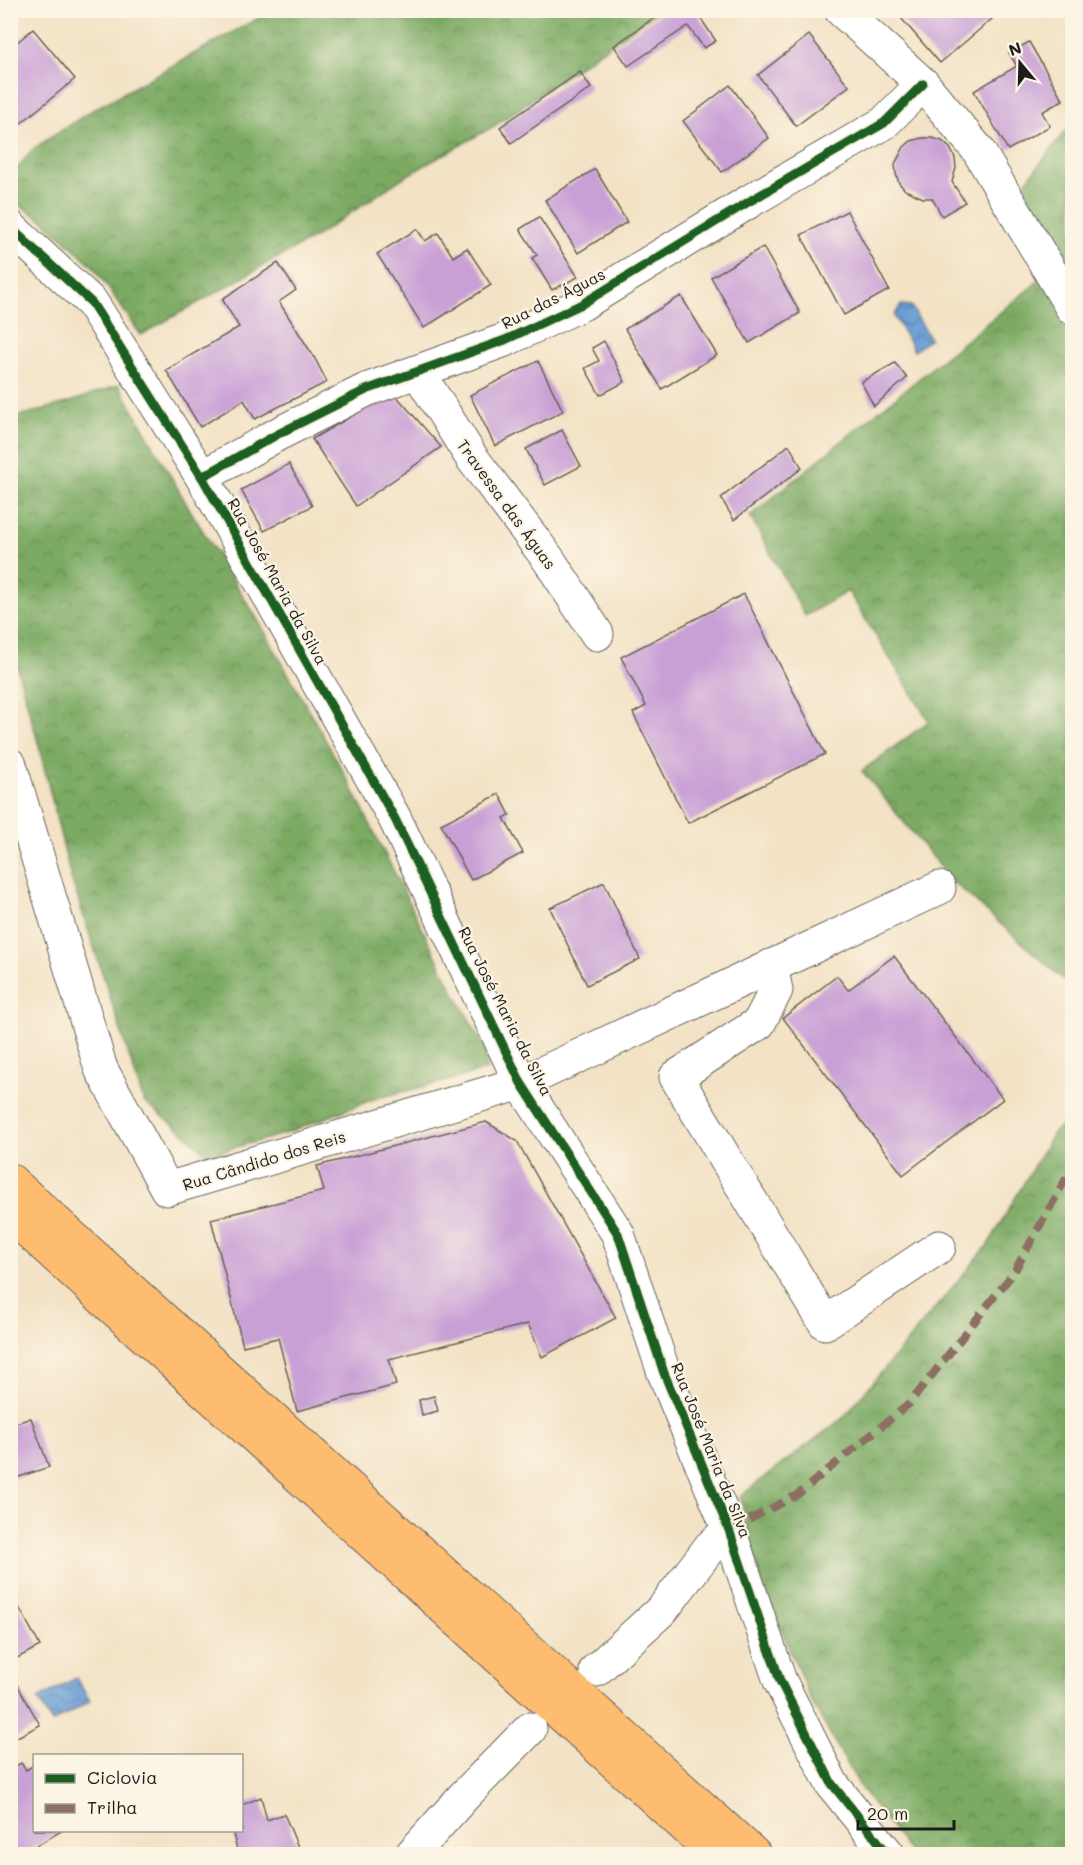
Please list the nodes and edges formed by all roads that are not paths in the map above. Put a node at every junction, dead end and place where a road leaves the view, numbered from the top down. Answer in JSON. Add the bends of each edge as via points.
{"nodes":[{"id":1,"x":841,"y":10,"type":"edge"},
{"id":2,"x":923,"y":84,"type":"junction"},
{"id":3,"x":10,"y":227,"type":"edge"},
{"id":4,"x":1072,"y":308,"type":"edge"},
{"id":5,"x":418,"y":372,"type":"junction"},
{"id":6,"x":202,"y":477,"type":"junction"},
{"id":7,"x":597,"y":634,"type":"dead end"},
{"id":8,"x":10,"y":765,"type":"edge"},
{"id":9,"x":939,"y":888,"type":"dead end"},
{"id":10,"x":771,"y":966,"type":"junction"},
{"id":11,"x":521,"y":1083,"type":"junction"},
{"id":12,"x":10,"y":1180,"type":"edge"},
{"id":13,"x":10,"y":1215,"type":"edge"},
{"id":14,"x":939,"y":1247,"type":"dead end"},
{"id":15,"x":729,"y":1530,"type":"junction"},
{"id":16,"x":596,"y":1670,"type":"dead end"},
{"id":17,"x":530,"y":1729,"type":"dead end"},
{"id":18,"x":412,"y":1854,"type":"edge"},
{"id":19,"x":715,"y":1854,"type":"edge"},
{"id":20,"x":754,"y":1854,"type":"edge"},
{"id":21,"x":888,"y":1854,"type":"edge"}],
"edges":[{"from":1,"to":2,"type":"street"},
{"from":2,"to":4,"type":"street","via":[[978,150]]},
{"from":2,"to":5,"type":"street","name":"Rua das Águas","via":[[884,123],[582,304],[505,340]]},
{"from":3,"to":6,"type":"street","name":"Rua José Maria da Silva","via":[[92,303]]},
{"from":5,"to":6,"type":"street","name":"Rua das Águas","via":[[366,390]]},
{"from":5,"to":7,"type":"street","name":"Travessa das Águas","via":[[472,459],[549,560]]},
{"from":6,"to":11,"type":"street","name":"Rua José Maria da Silva","via":[[395,819]]},
{"from":8,"to":11,"type":"street","name":"Rua Cândido dos Reis","via":[[101,1069],[167,1189]]},
{"from":9,"to":10,"type":"street"},
{"from":10,"to":11,"type":"street"},
{"from":10,"to":14,"type":"street","via":[[776,990],[759,1023],[676,1077],[825,1323]]},
{"from":11,"to":15,"type":"street","name":"Rua José Maria da Silva","via":[[618,1234],[664,1372]]},
{"from":12,"to":20,"type":"highway"},
{"from":13,"to":19,"type":"highway"},
{"from":15,"to":16,"type":"street","via":[[710,1547],[663,1609]]},
{"from":15,"to":21,"type":"street","name":"Rua José Maria da Silva","via":[[780,1682],[832,1784]]},
{"from":17,"to":18,"type":"street"}]}
